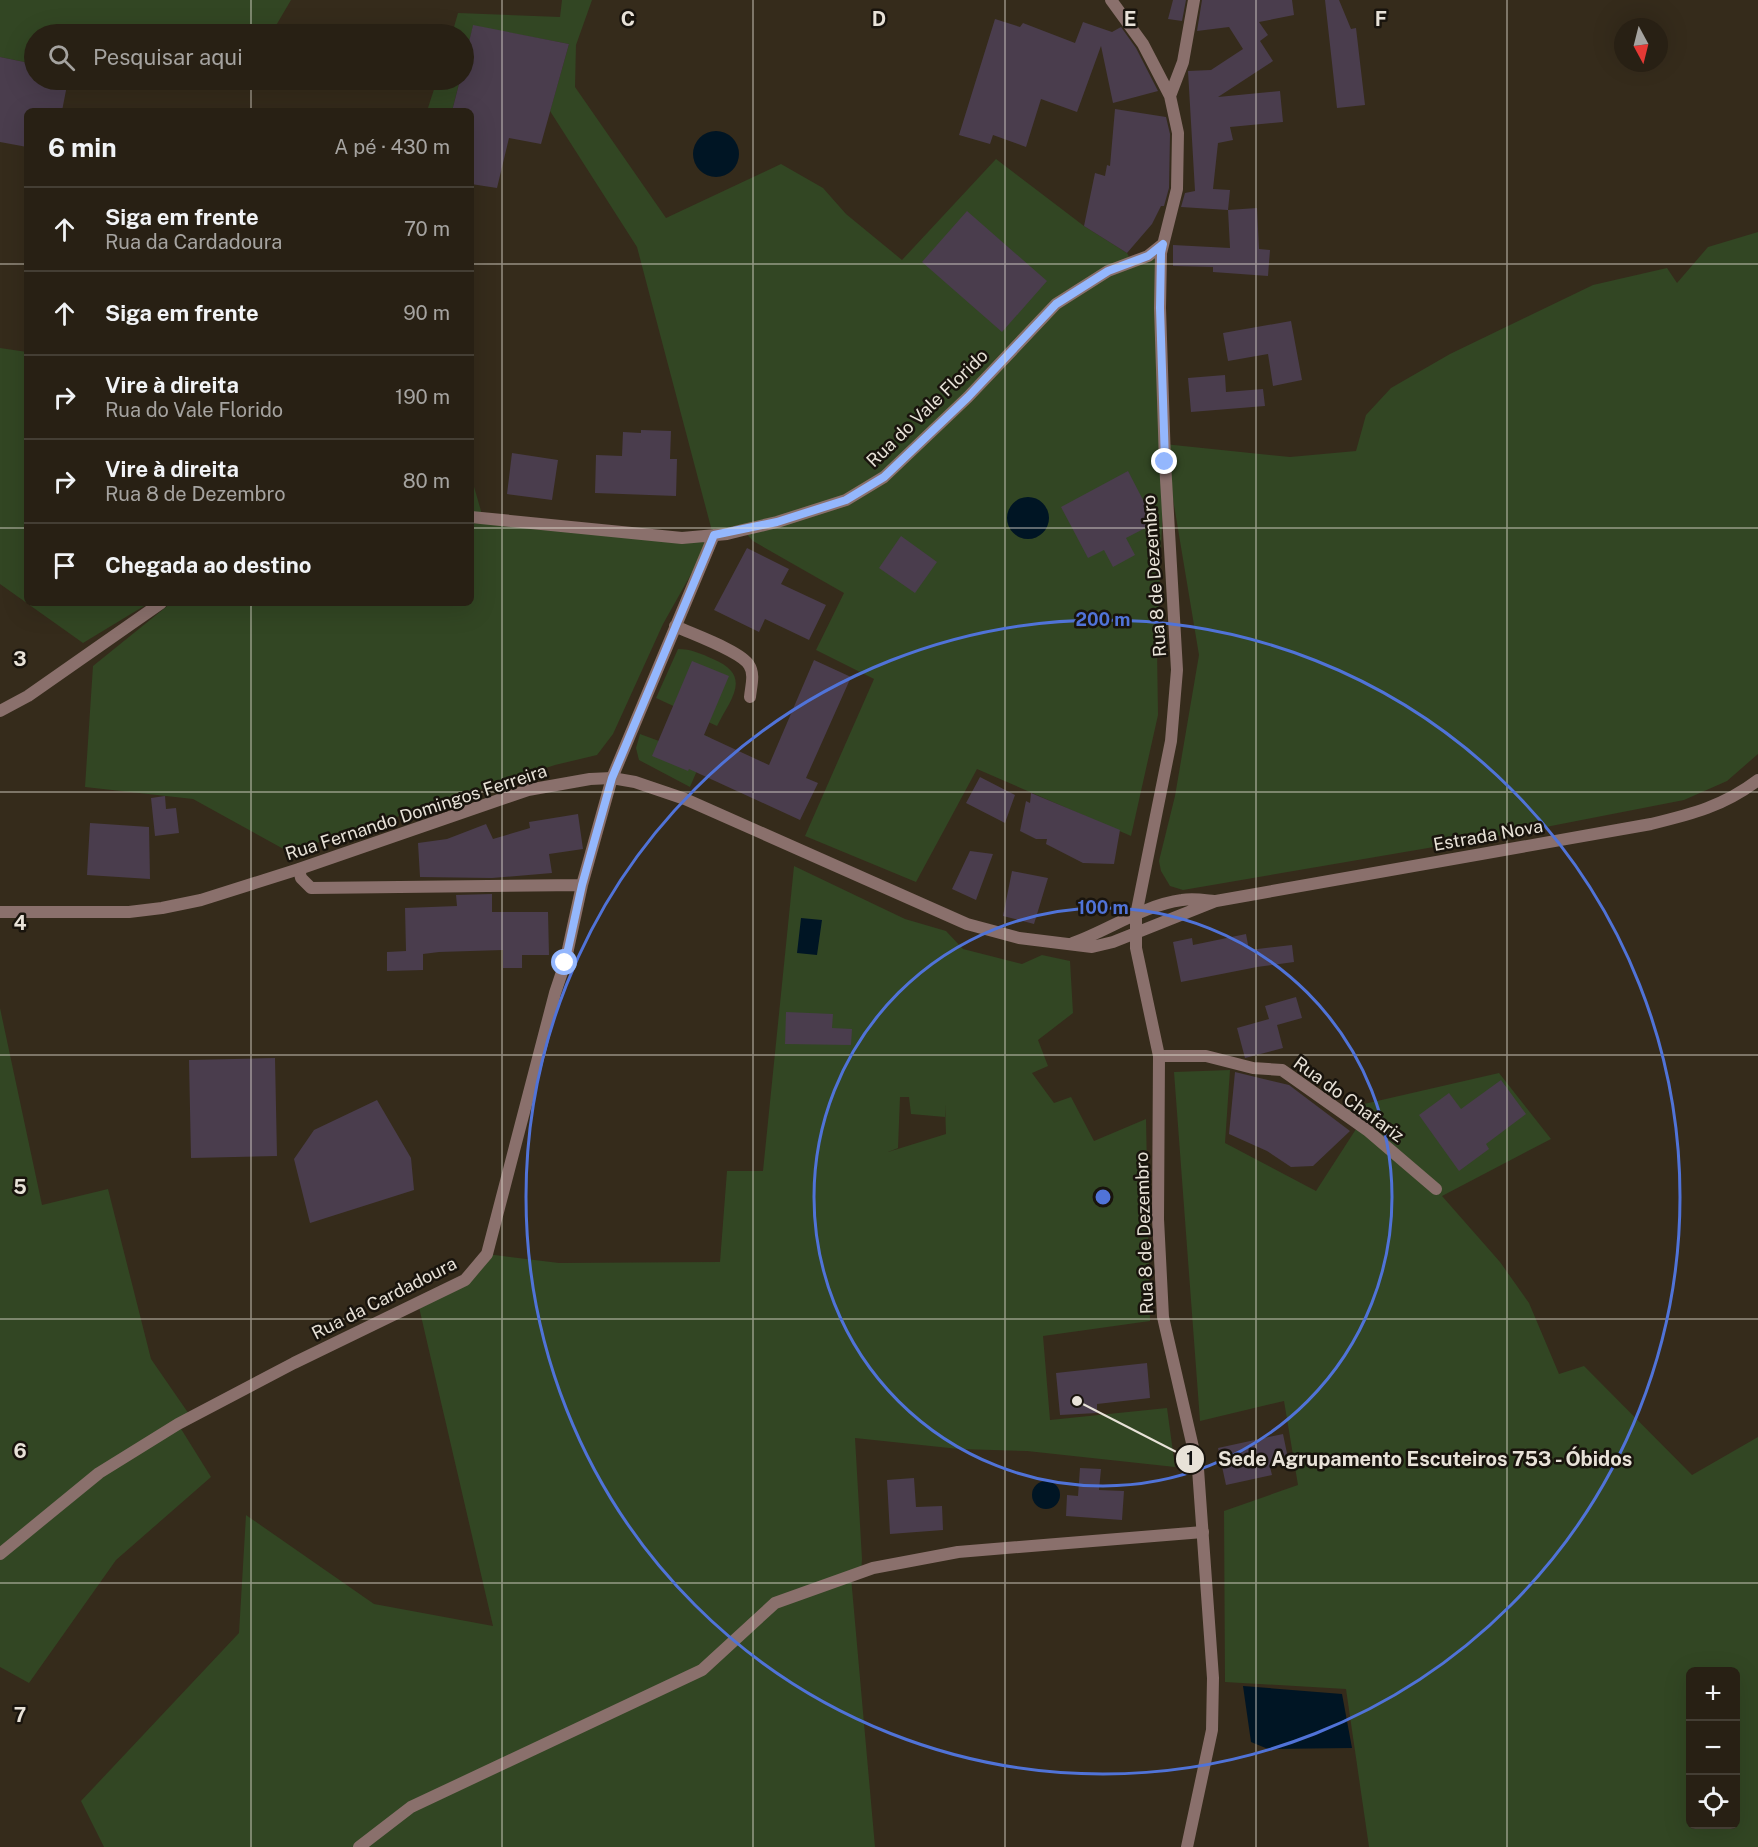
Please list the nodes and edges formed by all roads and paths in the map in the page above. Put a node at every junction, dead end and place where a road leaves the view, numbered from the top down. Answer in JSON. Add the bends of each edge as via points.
{"nodes":[{"id":1,"x":1111,"y":0,"type":"edge"},
{"id":2,"x":1194,"y":0,"type":"edge"},
{"id":3,"x":1170,"y":96,"type":"junction"},
{"id":4,"x":1163,"y":244,"type":"junction"},
{"id":5,"x":474,"y":517,"type":"edge"},
{"id":6,"x":714,"y":535,"type":"junction"},
{"id":7,"x":157,"y":606,"type":"edge"},
{"id":8,"x":675,"y":626,"type":"junction"},
{"id":9,"x":750,"y":697,"type":"dead end"},
{"id":10,"x":0,"y":711,"type":"edge"},
{"id":11,"x":612,"y":778,"type":"junction"},
{"id":12,"x":1758,"y":780,"type":"edge"},
{"id":13,"x":299,"y":869,"type":"junction"},
{"id":14,"x":582,"y":885,"type":"junction"},
{"id":15,"x":1216,"y":901,"type":"junction"},
{"id":16,"x":0,"y":912,"type":"edge"},
{"id":17,"x":1136,"y":915,"type":"junction"},
{"id":18,"x":1136,"y":932,"type":"junction"},
{"id":19,"x":1069,"y":944,"type":"junction"},
{"id":20,"x":1159,"y":1056,"type":"junction"},
{"id":21,"x":1436,"y":1189,"type":"dead end"},
{"id":22,"x":1203,"y":1532,"type":"junction"},
{"id":23,"x":0,"y":1554,"type":"edge"},
{"id":24,"x":359,"y":1847,"type":"edge"},
{"id":25,"x":1187,"y":1847,"type":"edge"}],
"edges":[{"from":1,"to":3,"type":"street","name":"Rua 8 de Dezembro","via":[[1143,44]]},
{"from":2,"to":3,"type":"street","via":[[1183,62]]},
{"from":3,"to":4,"type":"street","name":"Rua 8 de Dezembro","via":[[1178,133],[1176,189]]},
{"from":4,"to":6,"type":"street","name":"Rua do Vale Florido","via":[[1148,256],[1108,271],[1056,304],[968,397],[884,477],[846,500],[777,522]]},
{"from":4,"to":17,"type":"street","name":"Rua 8 de Dezembro","via":[[1160,308],[1164,444],[1178,670],[1171,741]]},
{"from":5,"to":6,"type":"street","name":"Rua do Vale Florido","via":[[682,538]]},
{"from":6,"to":8,"type":"street","name":"Rua da Cardadoura"},
{"from":7,"to":10,"type":"street","via":[[28,696]]},
{"from":8,"to":9,"type":"street","via":[[741,656],[750,665],[753,678]]},
{"from":8,"to":11,"type":"street","name":"Rua da Cardadoura"},
{"from":11,"to":13,"type":"street","name":"Rua Fernando Domingos Ferreira","via":[[528,790]]},
{"from":11,"to":14,"type":"street","name":"Rua da Cardadoura"},
{"from":11,"to":19,"type":"street","name":"Rua Fernando Domingos Ferreira","via":[[685,799],[967,924],[1019,938]]},
{"from":12,"to":15,"type":"street","name":"Estrada Nova","via":[[1715,806],[1651,824]]},
{"from":13,"to":14,"type":"street","via":[[301,878],[311,888]]},
{"from":13,"to":16,"type":"street","name":"Rua Fernando Domingos Ferreira","via":[[162,908],[102,913]]},
{"from":14,"to":23,"type":"street","name":"Rua da Cardadoura","via":[[487,1254],[465,1280],[178,1424],[99,1473]]},
{"from":15,"to":17,"type":"street","name":"Estrada Nova","via":[[1181,900]]},
{"from":15,"to":18,"type":"street","name":"Estrada Nova"},
{"from":17,"to":18,"type":"street","name":"Rua 8 de Dezembro"},
{"from":17,"to":19,"type":"street","name":"Rua Fernando Domingos Ferreira"},
{"from":18,"to":19,"type":"street","name":"Rua Fernando Domingos Ferreira","via":[[1103,946]]},
{"from":18,"to":20,"type":"street","name":"Rua 8 de Dezembro"},
{"from":20,"to":21,"type":"street","name":"Rua do Chafariz","via":[[1206,1056],[1253,1068],[1282,1070],[1367,1130]]},
{"from":20,"to":22,"type":"street","name":"Rua 8 de Dezembro","via":[[1160,1286],[1163,1317],[1198,1469]]},
{"from":22,"to":24,"type":"street","via":[[958,1552],[873,1568],[775,1603],[702,1670],[411,1807]]},
{"from":22,"to":25,"type":"street","via":[[1213,1705],[1206,1762]]}]}
